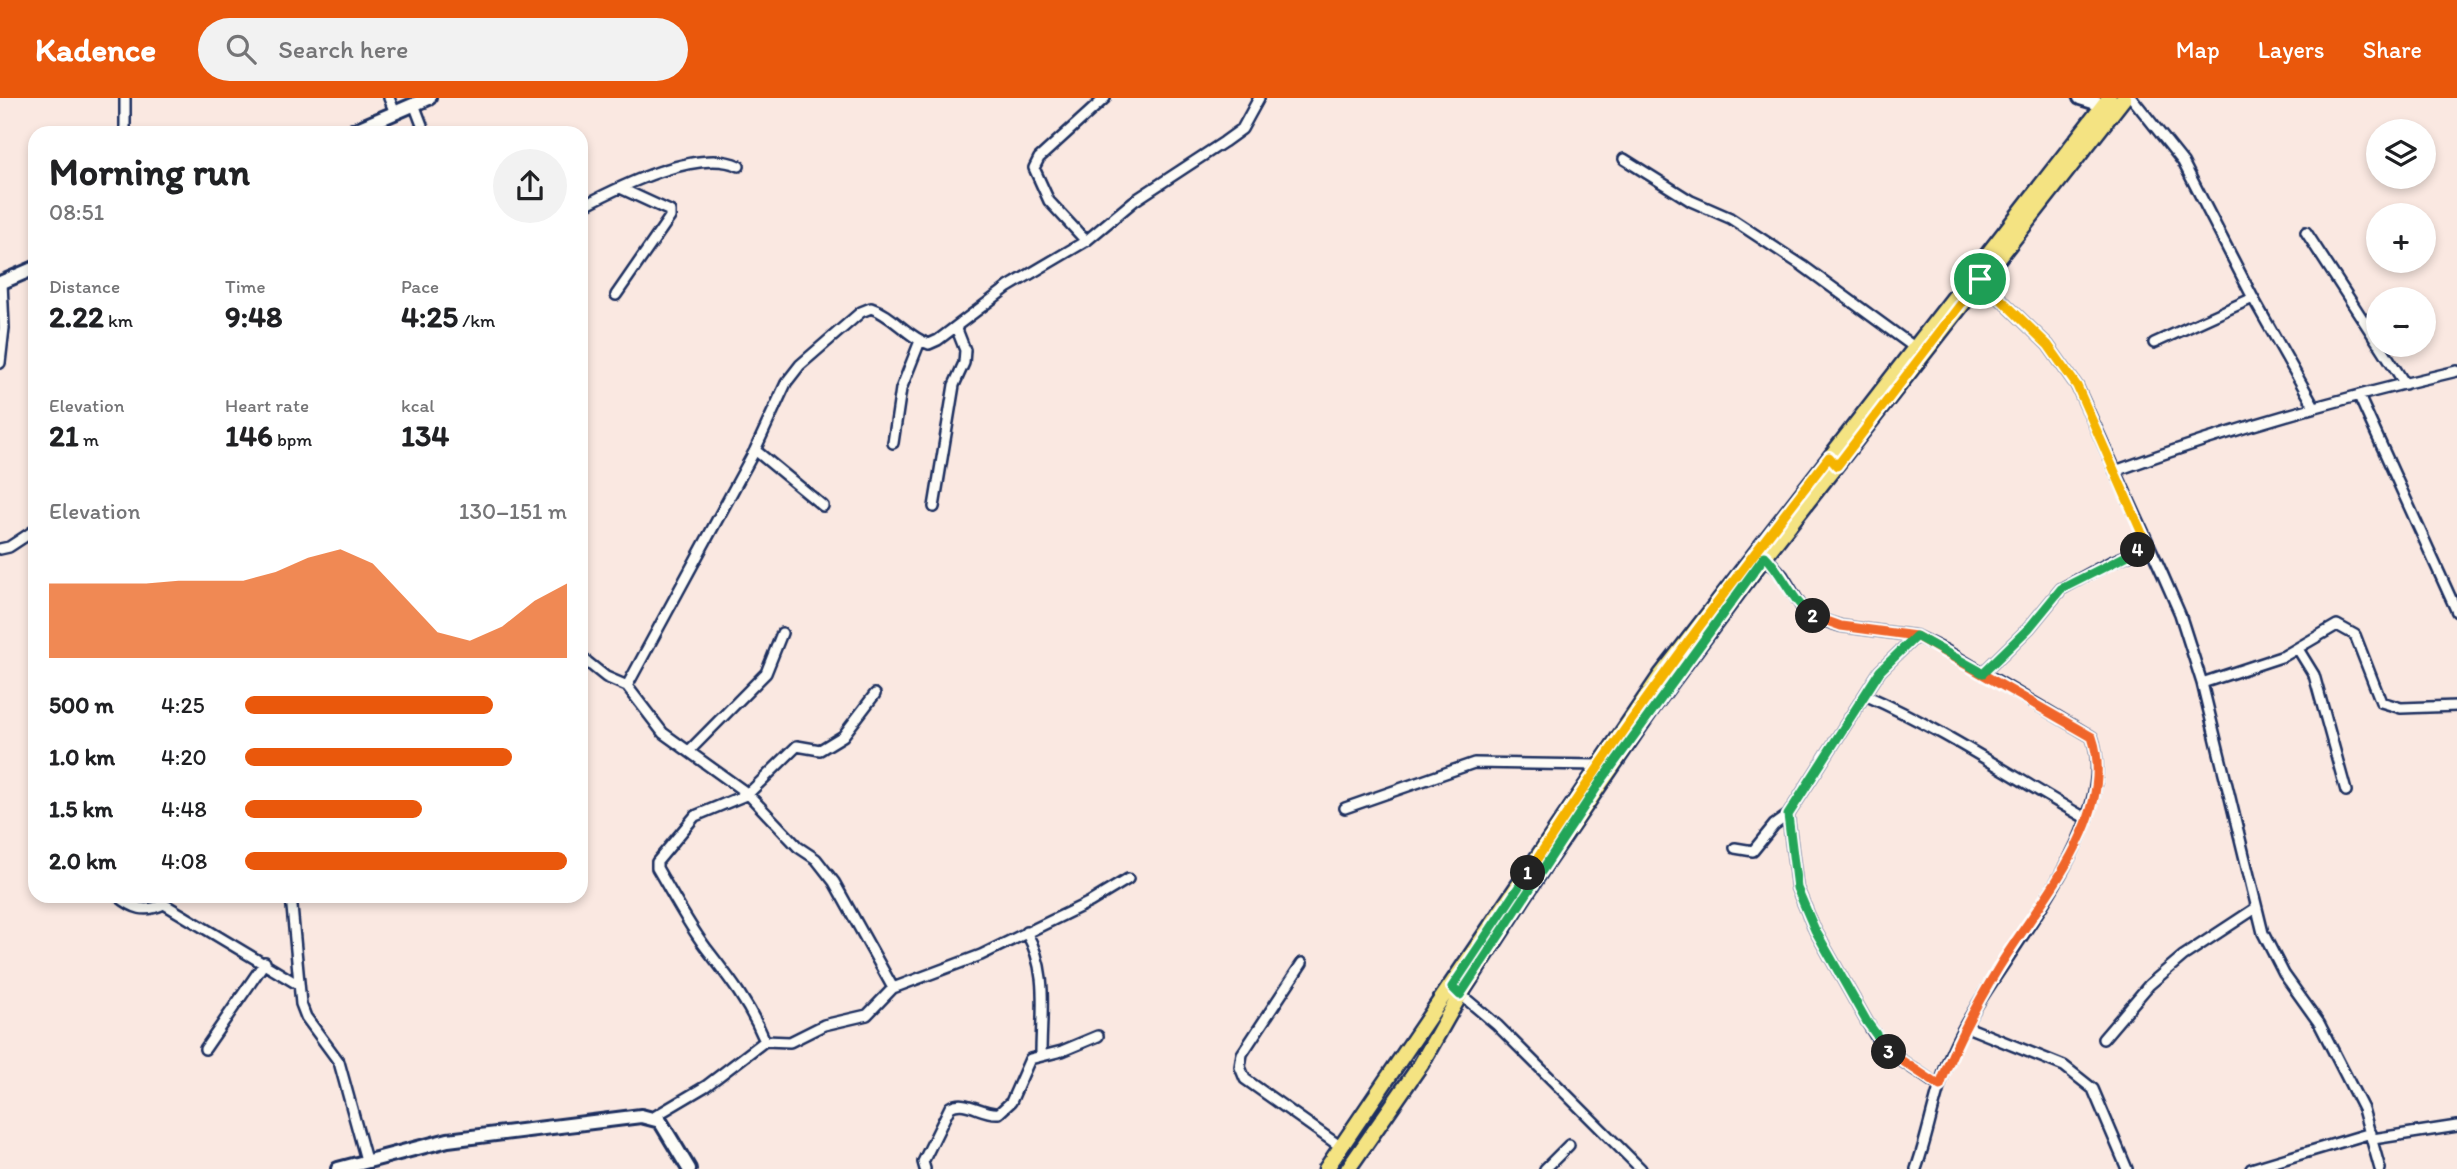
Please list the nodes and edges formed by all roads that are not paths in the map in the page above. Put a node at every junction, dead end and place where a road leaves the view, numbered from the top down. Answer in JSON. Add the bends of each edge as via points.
{"nodes":[{"id":1,"x":125,"y":98,"type":"edge"},
{"id":2,"x":389,"y":98,"type":"edge"},
{"id":3,"x":429,"y":98,"type":"edge"},
{"id":4,"x":1105,"y":98,"type":"edge"},
{"id":5,"x":1259,"y":98,"type":"edge"},
{"id":6,"x":2080,"y":98,"type":"edge"},
{"id":7,"x":2124,"y":98,"type":"edge"},
{"id":8,"x":2132,"y":98,"type":"edge"},
{"id":9,"x":2106,"y":102,"type":"edge"},
{"id":10,"x":414,"y":104,"type":"junction"},
{"id":11,"x":395,"y":113,"type":"junction"},
{"id":12,"x":125,"y":126,"type":"edge"},
{"id":13,"x":364,"y":126,"type":"edge"},
{"id":14,"x":422,"y":126,"type":"edge"},
{"id":15,"x":1624,"y":159,"type":"dead end"},
{"id":16,"x":739,"y":166,"type":"dead end"},
{"id":17,"x":620,"y":188,"type":"junction"},
{"id":18,"x":588,"y":204,"type":"edge"},
{"id":19,"x":2306,"y":232,"type":"dead end"},
{"id":20,"x":1086,"y":241,"type":"junction"},
{"id":21,"x":28,"y":271,"type":"edge"},
{"id":22,"x":1980,"y":279,"type":"junction"},
{"id":23,"x":1,"y":283,"type":"edge"},
{"id":24,"x":616,"y":295,"type":"dead end"},
{"id":25,"x":2252,"y":298,"type":"junction"},
{"id":26,"x":2366,"y":324,"type":"edge"},
{"id":27,"x":956,"y":327,"type":"junction"},
{"id":28,"x":920,"y":341,"type":"junction"},
{"id":29,"x":2154,"y":343,"type":"dead end"},
{"id":30,"x":1914,"y":347,"type":"junction"},
{"id":31,"x":2387,"y":357,"type":"edge"},
{"id":32,"x":0,"y":363,"type":"edge"},
{"id":33,"x":2457,"y":370,"type":"edge"},
{"id":34,"x":2405,"y":384,"type":"junction"},
{"id":35,"x":2359,"y":397,"type":"junction"},
{"id":36,"x":2314,"y":406,"type":"junction"},
{"id":37,"x":893,"y":443,"type":"dead end"},
{"id":38,"x":755,"y":450,"type":"junction"},
{"id":39,"x":1833,"y":462,"type":"junction"},
{"id":40,"x":2115,"y":471,"type":"junction"},
{"id":41,"x":823,"y":506,"type":"dead end"},
{"id":42,"x":934,"y":507,"type":"dead end"},
{"id":43,"x":28,"y":535,"type":"edge"},
{"id":44,"x":2148,"y":547,"type":"junction"},
{"id":45,"x":0,"y":549,"type":"edge"},
{"id":46,"x":1765,"y":556,"type":"junction"},
{"id":47,"x":2457,"y":612,"type":"edge"},
{"id":48,"x":782,"y":633,"type":"dead end"},
{"id":49,"x":1916,"y":636,"type":"junction"},
{"id":50,"x":2298,"y":649,"type":"junction"},
{"id":51,"x":588,"y":663,"type":"edge"},
{"id":52,"x":1983,"y":673,"type":"junction"},
{"id":53,"x":2202,"y":683,"type":"junction"},
{"id":54,"x":626,"y":686,"type":"junction"},
{"id":55,"x":875,"y":694,"type":"dead end"},
{"id":56,"x":1865,"y":695,"type":"junction"},
{"id":57,"x":2457,"y":706,"type":"edge"},
{"id":58,"x":689,"y":751,"type":"junction"},
{"id":59,"x":1599,"y":765,"type":"junction"},
{"id":60,"x":2346,"y":791,"type":"dead end"},
{"id":61,"x":748,"y":794,"type":"junction"},
{"id":62,"x":1345,"y":808,"type":"dead end"},
{"id":63,"x":1788,"y":815,"type":"junction"},
{"id":64,"x":2087,"y":819,"type":"junction"},
{"id":65,"x":1735,"y":848,"type":"dead end"},
{"id":66,"x":1128,"y":879,"type":"dead end"},
{"id":67,"x":130,"y":903,"type":"edge"},
{"id":68,"x":160,"y":903,"type":"edge"},
{"id":69,"x":168,"y":903,"type":"edge"},
{"id":70,"x":292,"y":903,"type":"edge"},
{"id":71,"x":2256,"y":908,"type":"junction"},
{"id":72,"x":1026,"y":932,"type":"junction"},
{"id":73,"x":265,"y":962,"type":"junction"},
{"id":74,"x":1303,"y":962,"type":"dead end"},
{"id":75,"x":299,"y":985,"type":"junction"},
{"id":76,"x":893,"y":988,"type":"junction"},
{"id":77,"x":1456,"y":991,"type":"junction"},
{"id":78,"x":1966,"y":1027,"type":"junction"},
{"id":79,"x":1098,"y":1036,"type":"dead end"},
{"id":80,"x":2103,"y":1039,"type":"dead end"},
{"id":81,"x":765,"y":1041,"type":"junction"},
{"id":82,"x":205,"y":1049,"type":"dead end"},
{"id":83,"x":1041,"y":1055,"type":"junction"},
{"id":84,"x":1940,"y":1086,"type":"junction"},
{"id":85,"x":652,"y":1118,"type":"junction"},
{"id":86,"x":2457,"y":1126,"type":"edge"},
{"id":87,"x":2372,"y":1136,"type":"junction"},
{"id":88,"x":1569,"y":1145,"type":"dead end"},
{"id":89,"x":1341,"y":1147,"type":"junction"},
{"id":90,"x":371,"y":1163,"type":"edge"},
{"id":91,"x":338,"y":1169,"type":"edge"},
{"id":92,"x":689,"y":1169,"type":"edge"},
{"id":93,"x":925,"y":1169,"type":"edge"},
{"id":94,"x":1326,"y":1169,"type":"edge"},
{"id":95,"x":1348,"y":1169,"type":"edge"},
{"id":96,"x":1545,"y":1169,"type":"edge"},
{"id":97,"x":1641,"y":1169,"type":"edge"},
{"id":98,"x":1916,"y":1169,"type":"edge"},
{"id":99,"x":2127,"y":1169,"type":"edge"},
{"id":100,"x":2251,"y":1169,"type":"edge"},
{"id":101,"x":2380,"y":1169,"type":"edge"}],
"edges":[{"from":1,"to":12,"type":"street"},
{"from":2,"to":11,"type":"street"},
{"from":3,"to":10,"type":"street"},
{"from":4,"to":20,"type":"street","via":[[1039,158],[1034,168],[1049,201]]},
{"from":5,"to":20,"type":"street","via":[[1241,129],[1134,201]]},
{"from":6,"to":9,"type":"street"},
{"from":7,"to":22,"type":"main road"},
{"from":8,"to":25,"type":"street","via":[[2183,162]]},
{"from":9,"to":30,"type":"main road"},
{"from":10,"to":11,"type":"street"},
{"from":10,"to":14,"type":"street"},
{"from":11,"to":13,"type":"street"},
{"from":15,"to":30,"type":"street","via":[[1691,201],[1730,218]]},
{"from":16,"to":17,"type":"street","via":[[726,160],[706,161]]},
{"from":17,"to":18,"type":"street"},
{"from":17,"to":24,"type":"street","via":[[670,211]]},
{"from":19,"to":26,"type":"street"},
{"from":20,"to":27,"type":"street","via":[[1008,287]]},
{"from":21,"to":23,"type":"street"},
{"from":22,"to":39,"type":"main road"},
{"from":22,"to":40,"type":"street","via":[[2064,366]]},
{"from":23,"to":32,"type":"street","via":[[4,328]]},
{"from":25,"to":29,"type":"street"},
{"from":25,"to":36,"type":"street"},
{"from":27,"to":28,"type":"street","via":[[929,344]]},
{"from":27,"to":42,"type":"street","via":[[965,349],[964,363],[954,385]]},
{"from":28,"to":37,"type":"street","via":[[901,389]]},
{"from":28,"to":38,"type":"street","via":[[881,311],[861,312],[786,383]]},
{"from":30,"to":39,"type":"main road"},
{"from":31,"to":34,"type":"street"},
{"from":33,"to":34,"type":"street"},
{"from":34,"to":35,"type":"street"},
{"from":35,"to":36,"type":"street"},
{"from":35,"to":47,"type":"street"},
{"from":36,"to":40,"type":"street","via":[[2213,435]]},
{"from":38,"to":41,"type":"street"},
{"from":38,"to":54,"type":"street"},
{"from":39,"to":46,"type":"main road"},
{"from":39,"to":59,"type":"main road","via":[[1676,655]]},
{"from":40,"to":44,"type":"street"},
{"from":43,"to":45,"type":"street"},
{"from":44,"to":52,"type":"street","via":[[2061,589]]},
{"from":44,"to":53,"type":"street","via":[[2180,614]]},
{"from":46,"to":49,"type":"street","via":[[1804,611],[1816,618]]},
{"from":46,"to":77,"type":"main road"},
{"from":48,"to":58,"type":"street","via":[[766,673]]},
{"from":49,"to":52,"type":"street"},
{"from":49,"to":56,"type":"street","via":[[1880,671]]},
{"from":50,"to":53,"type":"street"},
{"from":50,"to":57,"type":"street","via":[[2337,625],[2355,635],[2381,702],[2401,708]]},
{"from":50,"to":60,"type":"street","via":[[2314,676]]},
{"from":51,"to":54,"type":"street"},
{"from":52,"to":64,"type":"street","via":[[2092,737],[2097,770]]},
{"from":53,"to":71,"type":"street"},
{"from":54,"to":58,"type":"street","via":[[663,733]]},
{"from":55,"to":61,"type":"street","via":[[843,736],[820,750],[797,746]]},
{"from":56,"to":63,"type":"street"},
{"from":56,"to":64,"type":"street","via":[[1926,722]]},
{"from":58,"to":61,"type":"street"},
{"from":59,"to":62,"type":"street","via":[[1474,763]]},
{"from":59,"to":77,"type":"main road"},
{"from":61,"to":76,"type":"street","via":[[834,882]]},
{"from":61,"to":81,"type":"street","via":[[695,816],[662,852],[657,868],[705,947],[741,992]]},
{"from":63,"to":65,"type":"street","via":[[1753,851]]},
{"from":63,"to":84,"type":"street","via":[[1797,888],[1815,930],[1883,1048]]},
{"from":64,"to":78,"type":"street","via":[[2072,853],[1999,966]]},
{"from":66,"to":72,"type":"street"},
{"from":67,"to":68,"type":"street","via":[[151,911]]},
{"from":69,"to":73,"type":"street"},
{"from":70,"to":75,"type":"street"},
{"from":71,"to":80,"type":"street","via":[[2183,956],[2149,985]]},
{"from":71,"to":87,"type":"street","via":[[2270,950],[2319,1023]]},
{"from":72,"to":76,"type":"street","via":[[981,955]]},
{"from":72,"to":83,"type":"street","via":[[1043,973]]},
{"from":73,"to":75,"type":"street"},
{"from":73,"to":82,"type":"street"},
{"from":74,"to":89,"type":"street","via":[[1242,1054],[1240,1066],[1245,1079]]},
{"from":75,"to":90,"type":"street","via":[[306,1017],[339,1062]]},
{"from":76,"to":81,"type":"street","via":[[867,1015],[824,1025],[790,1042]]},
{"from":77,"to":89,"type":"main road"},
{"from":77,"to":95,"type":"main road","via":[[1421,1064]]},
{"from":77,"to":97,"type":"street","via":[[1497,1025]]},
{"from":78,"to":84,"type":"street","via":[[1952,1050]]},
{"from":78,"to":99,"type":"street","via":[[2064,1066],[2093,1089]]},
{"from":79,"to":83,"type":"street"},
{"from":81,"to":85,"type":"street","via":[[706,1086]]},
{"from":83,"to":93,"type":"street","via":[[1030,1059],[1006,1109],[993,1114],[963,1104],[950,1107],[923,1162]]},
{"from":84,"to":98,"type":"street"},
{"from":85,"to":90,"type":"street","via":[[574,1122],[447,1140]]},
{"from":85,"to":92,"type":"street","via":[[670,1133]]},
{"from":86,"to":87,"type":"street"},
{"from":87,"to":100,"type":"street"},
{"from":87,"to":101,"type":"street"},
{"from":88,"to":96,"type":"street"},
{"from":89,"to":94,"type":"main road"},
{"from":90,"to":91,"type":"street"}]}
